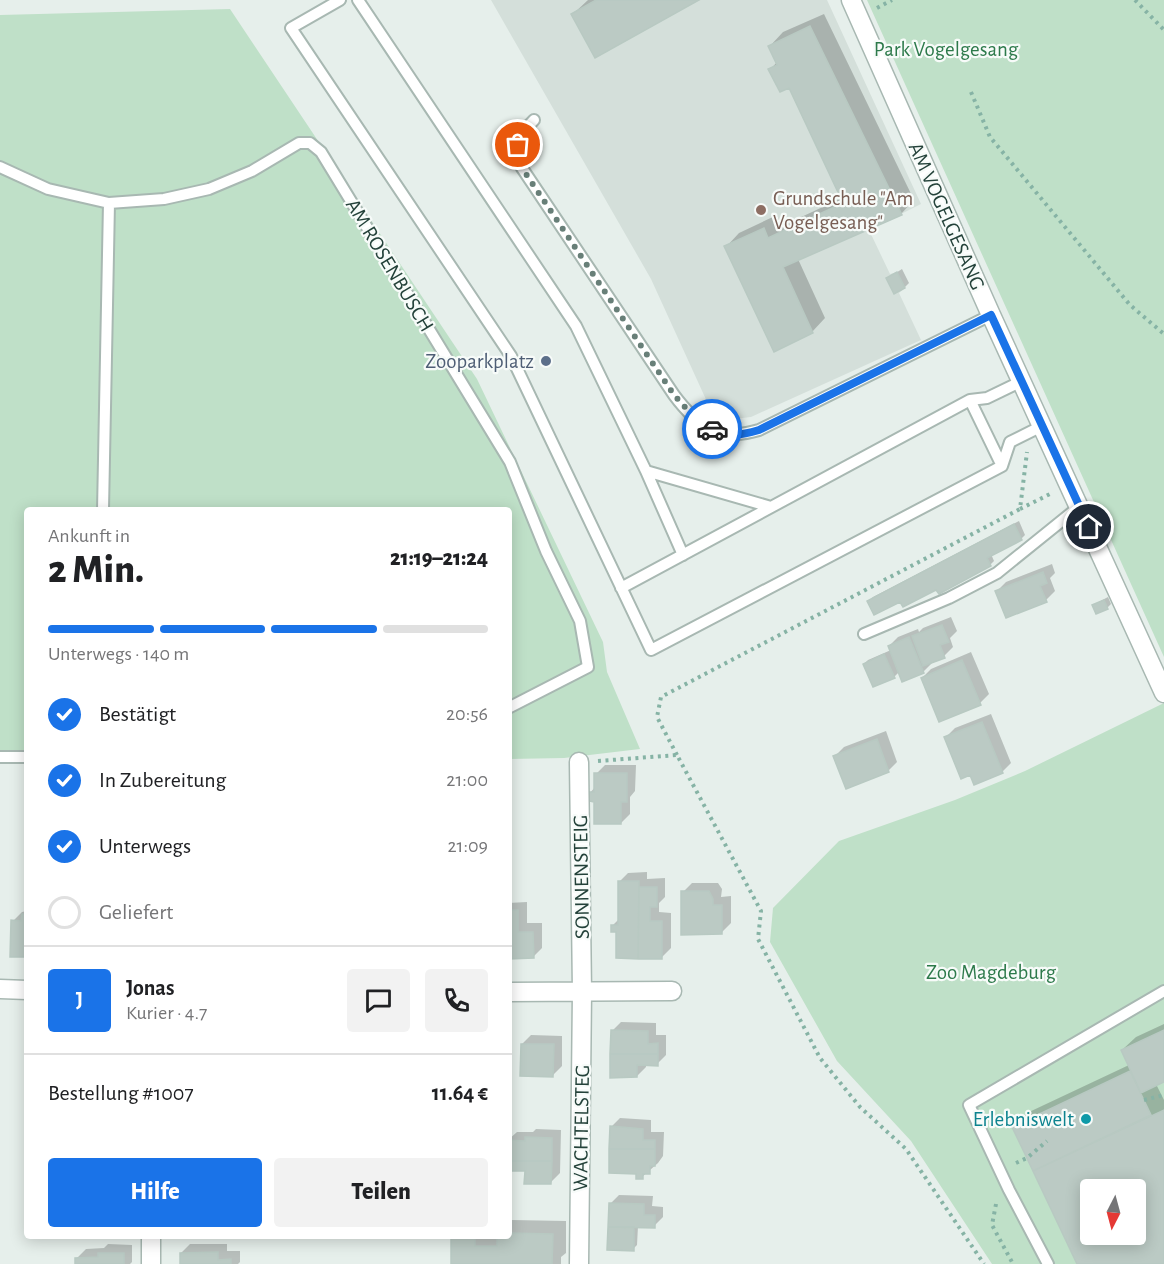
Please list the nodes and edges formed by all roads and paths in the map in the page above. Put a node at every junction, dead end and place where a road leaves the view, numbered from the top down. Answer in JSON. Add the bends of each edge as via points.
{"nodes":[{"id":1,"x":340,"y":0,"type":"edge"},
{"id":2,"x":358,"y":0,"type":"edge"},
{"id":3,"x":851,"y":0,"type":"edge"},
{"id":4,"x":1136,"y":0,"type":"edge"},
{"id":5,"x":1164,"y":30,"type":"edge"},
{"id":6,"x":971,"y":92,"type":"dead end"},
{"id":7,"x":534,"y":120,"type":"dead end"},
{"id":8,"x":0,"y":167,"type":"edge"},
{"id":9,"x":109,"y":203,"type":"junction"},
{"id":10,"x":991,"y":315,"type":"junction"},
{"id":11,"x":1164,"y":334,"type":"edge"},
{"id":12,"x":1022,"y":381,"type":"junction"},
{"id":13,"x":970,"y":400,"type":"junction"},
{"id":14,"x":1042,"y":426,"type":"junction"},
{"id":15,"x":1002,"y":466,"type":"junction"},
{"id":16,"x":646,"y":471,"type":"junction"},
{"id":17,"x":1070,"y":484,"type":"junction"},
{"id":18,"x":1080,"y":506,"type":"junction"},
{"id":19,"x":103,"y":507,"type":"edge"},
{"id":20,"x":771,"y":507,"type":"junction"},
{"id":21,"x":1020,"y":509,"type":"junction"},
{"id":22,"x":683,"y":555,"type":"junction"},
{"id":23,"x":621,"y":588,"type":"junction"},
{"id":24,"x":864,"y":634,"type":"dead end"},
{"id":25,"x":1164,"y":693,"type":"edge"},
{"id":26,"x":512,"y":706,"type":"edge"},
{"id":27,"x":677,"y":755,"type":"junction"},
{"id":28,"x":0,"y":757,"type":"edge"},
{"id":29,"x":24,"y":757,"type":"edge"},
{"id":30,"x":579,"y":762,"type":"joint"},
{"id":31,"x":0,"y":989,"type":"edge"},
{"id":32,"x":24,"y":990,"type":"edge"},
{"id":33,"x":672,"y":991,"type":"dead end"},
{"id":34,"x":1164,"y":991,"type":"edge"},
{"id":35,"x":512,"y":992,"type":"edge"},
{"id":36,"x":582,"y":992,"type":"junction"},
{"id":37,"x":1164,"y":1095,"type":"edge"},
{"id":38,"x":1144,"y":1100,"type":"dead end"},
{"id":39,"x":1047,"y":1141,"type":"dead end"},
{"id":40,"x":1000,"y":1171,"type":"junction"},
{"id":41,"x":1009,"y":1190,"type":"junction"},
{"id":42,"x":151,"y":1239,"type":"edge"},
{"id":43,"x":152,"y":1264,"type":"edge"},
{"id":44,"x":579,"y":1264,"type":"edge"},
{"id":45,"x":984,"y":1264,"type":"edge"},
{"id":46,"x":1013,"y":1264,"type":"edge"},
{"id":47,"x":1048,"y":1264,"type":"edge"}],
"edges":[{"from":1,"to":23,"type":"lane","via":[[291,28],[511,356]]},
{"from":2,"to":16,"type":"lane","via":[[576,326]]},
{"from":3,"to":10,"type":"street","name":"AM VOGELGESANG"},
{"from":4,"to":5,"type":"path"},
{"from":6,"to":11,"type":"path","via":[[990,137],[1130,305]]},
{"from":7,"to":10,"type":"lane","via":[[518,140],[517,156],[522,168],[674,395],[700,422],[717,432],[738,435],[759,430]]},
{"from":8,"to":9,"type":"lane","name":"AM ROSENBUSCH","via":[[48,189]]},
{"from":9,"to":19,"type":"lane"},
{"from":9,"to":26,"type":"lane","name":"AM ROSENBUSCH","via":[[164,199],[209,189],[252,171],[299,143],[308,143],[321,152],[510,462],[580,621],[588,667]]},
{"from":10,"to":12,"type":"street","name":"AM VOGELGESANG"},
{"from":12,"to":13,"type":"lane","via":[[987,398]]},
{"from":12,"to":14,"type":"street","name":"AM VOGELGESANG"},
{"from":13,"to":15,"type":"lane"},
{"from":13,"to":20,"type":"lane"},
{"from":14,"to":15,"type":"lane","via":[[1010,442]]},
{"from":14,"to":17,"type":"street","name":"AM VOGELGESANG"},
{"from":14,"to":21,"type":"path","via":[[1028,443]]},
{"from":15,"to":23,"type":"lane","via":[[651,650]]},
{"from":16,"to":20,"type":"lane"},
{"from":16,"to":22,"type":"lane"},
{"from":17,"to":18,"type":"street","name":"AM VOGELGESANG"},
{"from":17,"to":21,"type":"path"},
{"from":18,"to":24,"type":"lane","via":[[998,573]]},
{"from":18,"to":25,"type":"street","name":"AM VOGELGESANG"},
{"from":20,"to":22,"type":"lane"},
{"from":21,"to":27,"type":"path","via":[[661,697],[657,717]]},
{"from":22,"to":23,"type":"lane"},
{"from":27,"to":30,"type":"path"},
{"from":27,"to":45,"type":"path","via":[[761,911],[758,939],[820,1058],[860,1107],[906,1149]]},
{"from":28,"to":29,"type":"lane"},
{"from":30,"to":36,"type":"street","name":"SONNENSTEIG"},
{"from":31,"to":32,"type":"street"},
{"from":33,"to":36,"type":"street"},
{"from":34,"to":40,"type":"lane","via":[[969,1105]]},
{"from":35,"to":36,"type":"street"},
{"from":36,"to":44,"type":"street","name":"WACHTELSTEG"},
{"from":37,"to":38,"type":"path"},
{"from":39,"to":40,"type":"path","via":[[1027,1158]]},
{"from":40,"to":41,"type":"lane"},
{"from":41,"to":46,"type":"path","via":[[995,1204],[992,1225]]},
{"from":41,"to":47,"type":"lane"},
{"from":42,"to":43,"type":"street"}]}
